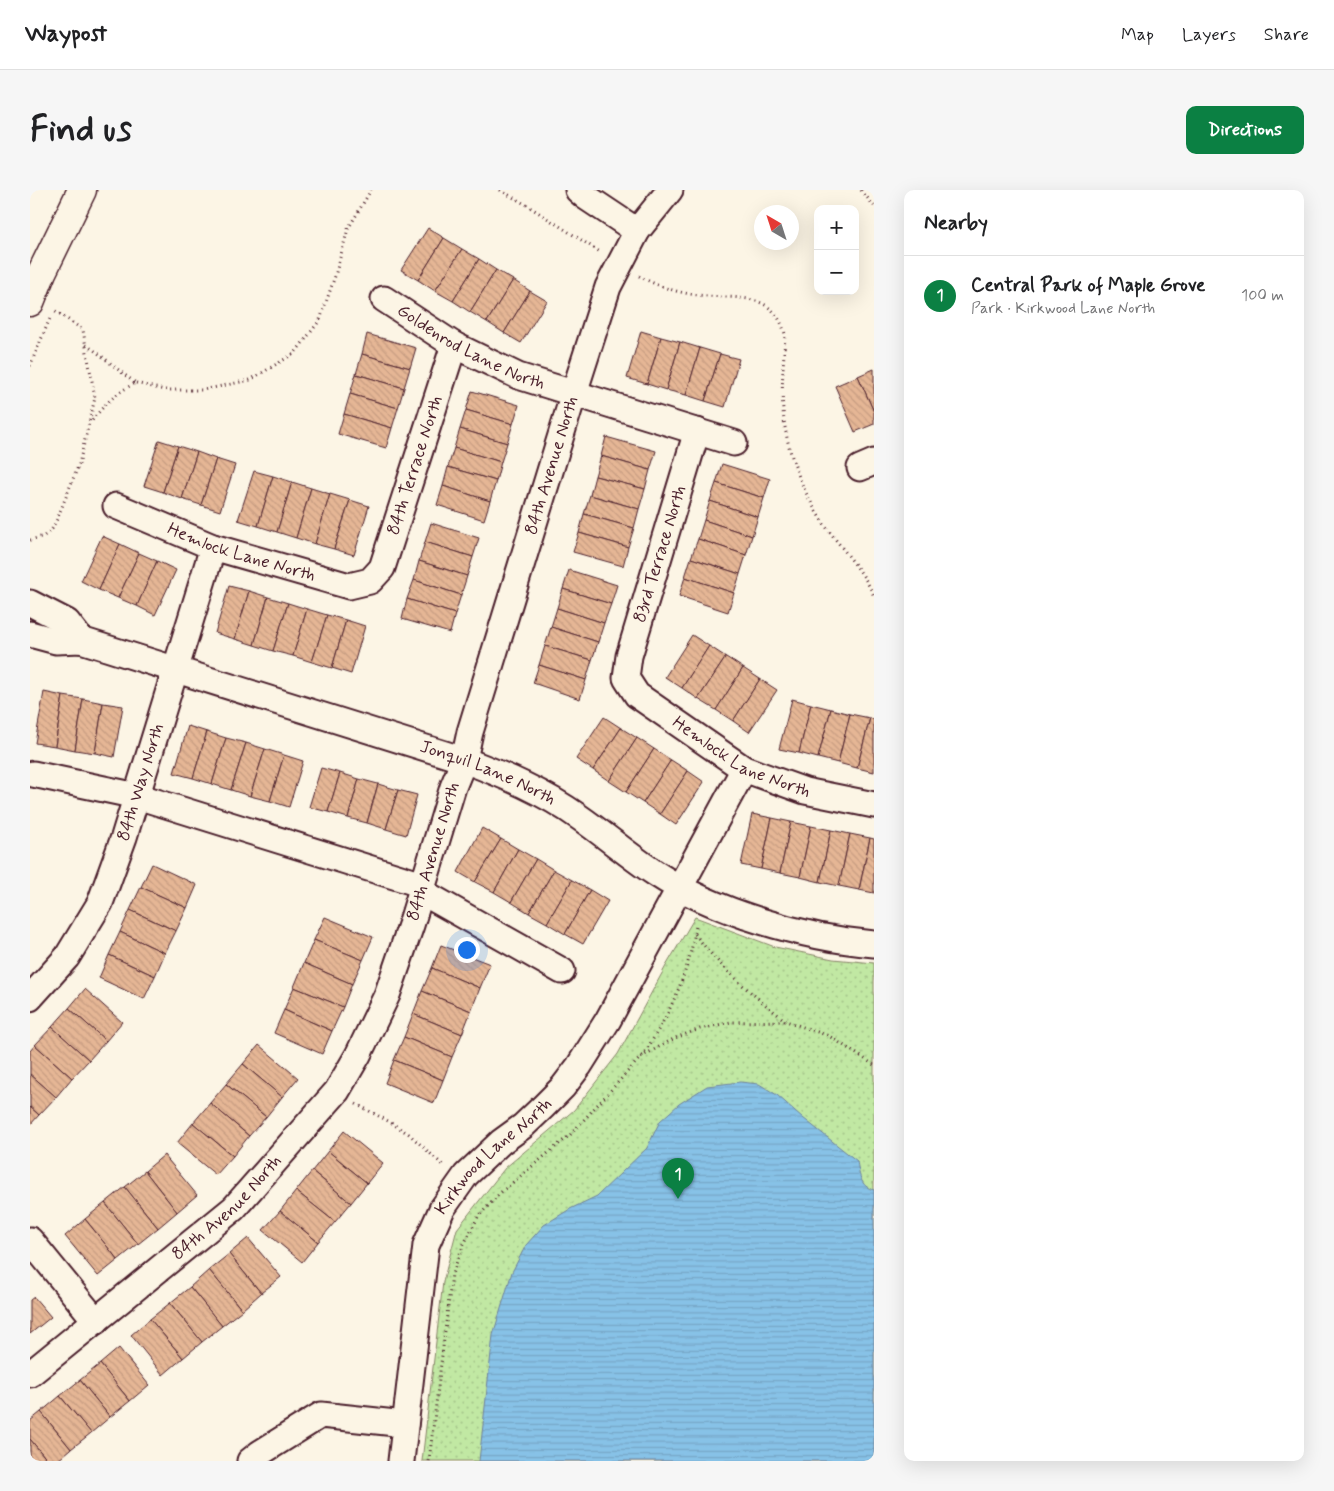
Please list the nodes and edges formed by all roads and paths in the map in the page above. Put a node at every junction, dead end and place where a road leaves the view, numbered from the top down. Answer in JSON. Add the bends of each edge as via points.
{"nodes":[{"id":1,"x":82,"y":190,"type":"edge"},
{"id":2,"x":371,"y":190,"type":"edge"},
{"id":3,"x":500,"y":190,"type":"edge"},
{"id":4,"x":578,"y":190,"type":"edge"},
{"id":5,"x":670,"y":190,"type":"edge"},
{"id":6,"x":861,"y":190,"type":"edge"},
{"id":7,"x":874,"y":206,"type":"edge"},
{"id":8,"x":637,"y":231,"type":"junction"},
{"id":9,"x":619,"y":265,"type":"junction"},
{"id":10,"x":384,"y":299,"type":"dead end"},
{"id":11,"x":30,"y":302,"type":"edge"},
{"id":12,"x":86,"y":345,"type":"junction"},
{"id":13,"x":454,"y":346,"type":"junction"},
{"id":14,"x":30,"y":366,"type":"edge"},
{"id":15,"x":136,"y":383,"type":"junction"},
{"id":16,"x":574,"y":392,"type":"junction"},
{"id":17,"x":89,"y":424,"type":"junction"},
{"id":18,"x":697,"y":431,"type":"junction"},
{"id":19,"x":734,"y":443,"type":"dead end"},
{"id":20,"x":116,"y":506,"type":"dead end"},
{"id":21,"x":30,"y":540,"type":"edge"},
{"id":22,"x":213,"y":547,"type":"junction"},
{"id":23,"x":370,"y":581,"type":"joint"},
{"id":24,"x":874,"y":597,"type":"edge"},
{"id":25,"x":30,"y":603,"type":"edge"},
{"id":26,"x":30,"y":634,"type":"edge"},
{"id":27,"x":81,"y":640,"type":"junction"},
{"id":28,"x":174,"y":671,"type":"junction"},
{"id":29,"x":626,"y":678,"type":"joint"},
{"id":30,"x":464,"y":760,"type":"junction"},
{"id":31,"x":744,"y":769,"type":"junction"},
{"id":32,"x":32,"y":774,"type":"dead end"},
{"id":33,"x":136,"y":796,"type":"junction"},
{"id":34,"x":874,"y":805,"type":"edge"},
{"id":35,"x":422,"y":888,"type":"junction"},
{"id":36,"x":681,"y":888,"type":"junction"},
{"id":37,"x":696,"y":925,"type":"dead end"},
{"id":38,"x":694,"y":934,"type":"junction"},
{"id":39,"x":874,"y":944,"type":"edge"},
{"id":40,"x":562,"y":971,"type":"dead end"},
{"id":41,"x":30,"y":998,"type":"edge"},
{"id":42,"x":786,"y":1021,"type":"junction"},
{"id":43,"x":642,"y":1057,"type":"junction"},
{"id":44,"x":874,"y":1065,"type":"edge"},
{"id":45,"x":337,"y":1091,"type":"junction"},
{"id":46,"x":444,"y":1166,"type":"dead end"},
{"id":47,"x":30,"y":1240,"type":"edge"},
{"id":48,"x":96,"y":1321,"type":"junction"},
{"id":49,"x":30,"y":1374,"type":"edge"},
{"id":50,"x":405,"y":1424,"type":"junction"},
{"id":51,"x":250,"y":1461,"type":"edge"},
{"id":52,"x":401,"y":1461,"type":"edge"},
{"id":53,"x":429,"y":1461,"type":"edge"}],
"edges":[{"from":1,"to":11,"type":"main road"},
{"from":2,"to":15,"type":"path","via":[[348,228],[320,320],[295,353],[250,380],[203,390],[164,390]]},
{"from":3,"to":9,"type":"path"},
{"from":4,"to":8,"type":"street"},
{"from":5,"to":8,"type":"street","name":"84th Avenue North"},
{"from":6,"to":7,"type":"path"},
{"from":8,"to":9,"type":"street","name":"84th Avenue North"},
{"from":9,"to":16,"type":"street","name":"84th Avenue North","via":[[608,287]]},
{"from":9,"to":24,"type":"path","via":[[660,286],[696,295],[751,299],[775,312],[785,334],[783,410],[794,462],[818,515]]},
{"from":10,"to":13,"type":"street","name":"Goldenrod Lane North"},
{"from":12,"to":14,"type":"path","via":[[83,330],[54,310]]},
{"from":12,"to":15,"type":"path"},
{"from":12,"to":17,"type":"path","via":[[95,398]]},
{"from":13,"to":16,"type":"street","name":"Goldenrod Lane North","via":[[518,376]]},
{"from":13,"to":23,"type":"street","name":"84th Terrace North","via":[[382,568]]},
{"from":15,"to":17,"type":"path","via":[[110,400]]},
{"from":16,"to":18,"type":"street","name":"Goldenrod Lane North"},
{"from":16,"to":30,"type":"street","name":"84th Avenue North"},
{"from":17,"to":21,"type":"path","via":[[79,464],[52,529],[44,536]]},
{"from":18,"to":19,"type":"street","name":"Goldenrod Lane North"},
{"from":18,"to":29,"type":"street","name":"83rd Terrace North","via":[[629,656]]},
{"from":20,"to":22,"type":"street","name":"Hemlock Lane North"},
{"from":22,"to":23,"type":"street","name":"Hemlock Lane North","via":[[349,586]]},
{"from":22,"to":28,"type":"street","name":"84th Way North"},
{"from":25,"to":27,"type":"street","via":[[67,622]]},
{"from":26,"to":27,"type":"street","name":"Jonquil Lane North","via":[[56,641]]},
{"from":27,"to":28,"type":"street","name":"Jonquil Lane North"},
{"from":28,"to":30,"type":"street","name":"Jonquil Lane North"},
{"from":28,"to":33,"type":"street","name":"84th Way North"},
{"from":29,"to":31,"type":"street","name":"Hemlock Lane North","via":[[637,695]]},
{"from":30,"to":35,"type":"street","name":"84th Avenue North"},
{"from":30,"to":36,"type":"street","name":"Jonquil Lane North","via":[[502,774],[552,800],[656,874]]},
{"from":31,"to":34,"type":"street","name":"Hemlock Lane North","via":[[805,791]]},
{"from":31,"to":36,"type":"street","name":"Kirkwood Lane North"},
{"from":32,"to":33,"type":"street"},
{"from":33,"to":35,"type":"street"},
{"from":33,"to":41,"type":"street","name":"84th Way North","via":[[100,904],[67,957]]},
{"from":35,"to":40,"type":"street"},
{"from":35,"to":45,"type":"street","name":"84th Avenue North","via":[[387,995]]},
{"from":36,"to":39,"type":"street","name":"Jonquil Lane North","via":[[771,924]]},
{"from":36,"to":50,"type":"street","name":"Kirkwood Lane North","via":[[579,1066],[523,1126],[500,1142],[466,1175],[442,1209],[426,1245]]},
{"from":37,"to":38,"type":"path"},
{"from":38,"to":42,"type":"path","via":[[718,962]]},
{"from":38,"to":43,"type":"path","via":[[683,978],[670,1011]]},
{"from":42,"to":43,"type":"path","via":[[731,1022],[700,1029],[675,1038]]},
{"from":42,"to":44,"type":"path","via":[[829,1036]]},
{"from":43,"to":53,"type":"path","via":[[570,1136],[500,1193],[478,1217],[452,1274]]},
{"from":45,"to":46,"type":"path","via":[[409,1134]]},
{"from":45,"to":48,"type":"street","name":"84th Avenue North","via":[[234,1208]]},
{"from":47,"to":48,"type":"street"},
{"from":48,"to":49,"type":"street","name":"84th Avenue North"},
{"from":50,"to":51,"type":"street","via":[[321,1415]]},
{"from":50,"to":52,"type":"street","name":"Kirkwood Lane North"}]}
